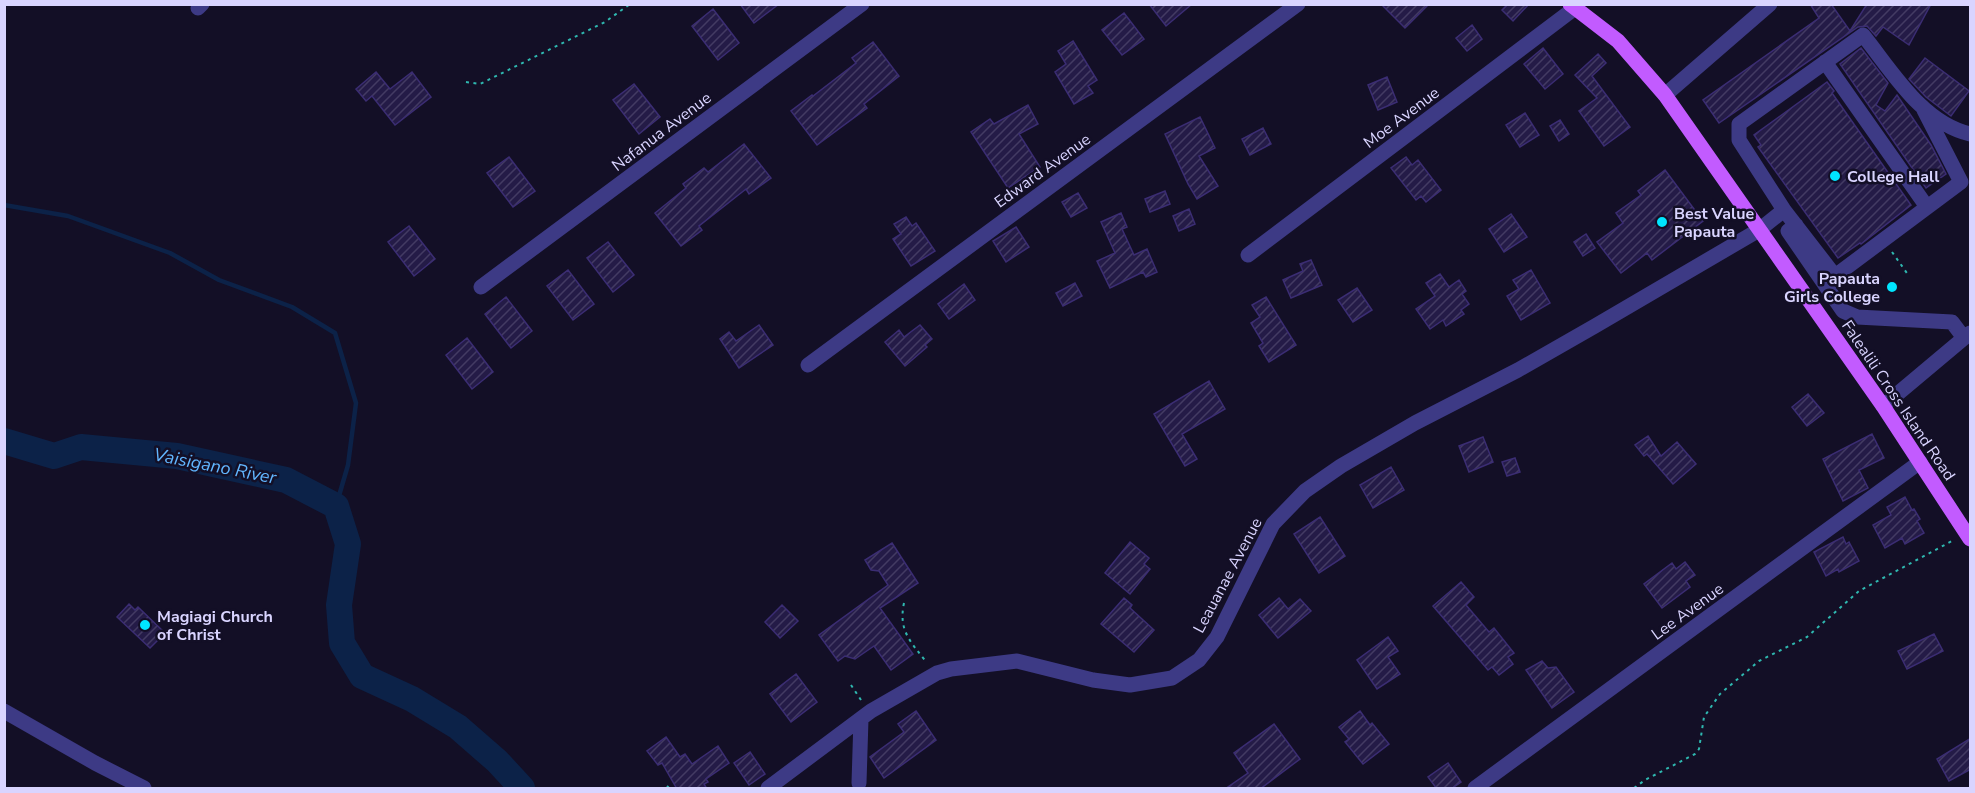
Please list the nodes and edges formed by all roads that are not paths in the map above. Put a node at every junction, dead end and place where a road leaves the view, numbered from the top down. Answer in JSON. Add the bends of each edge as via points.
{"nodes":[{"id":1,"x":862,"y":4,"type":"edge"},
{"id":2,"x":1298,"y":4,"type":"edge"},
{"id":3,"x":1770,"y":4,"type":"edge"},
{"id":4,"x":1572,"y":6,"type":"edge"},
{"id":5,"x":1825,"y":62,"type":"junction"},
{"id":6,"x":1665,"y":95,"type":"junction"},
{"id":7,"x":1924,"y":110,"type":"junction"},
{"id":8,"x":1971,"y":135,"type":"edge"},
{"id":9,"x":1927,"y":207,"type":"junction"},
{"id":10,"x":1784,"y":210,"type":"junction"},
{"id":11,"x":1796,"y":225,"type":"junction"},
{"id":12,"x":1759,"y":230,"type":"junction"},
{"id":13,"x":1248,"y":255,"type":"dead end"},
{"id":14,"x":481,"y":286,"type":"dead end"},
{"id":15,"x":1968,"y":335,"type":"edge"},
{"id":16,"x":808,"y":365,"type":"dead end"},
{"id":17,"x":1883,"y":406,"type":"junction"},
{"id":18,"x":1920,"y":462,"type":"junction"},
{"id":19,"x":1969,"y":536,"type":"edge"},
{"id":20,"x":4,"y":711,"type":"edge"},
{"id":21,"x":866,"y":715,"type":"junction"},
{"id":22,"x":859,"y":783,"type":"dead end"},
{"id":23,"x":144,"y":789,"type":"edge"},
{"id":24,"x":768,"y":789,"type":"edge"},
{"id":25,"x":1475,"y":789,"type":"edge"}],
"edges":[{"from":1,"to":14,"type":"street","name":"Nafanua Avenue"},
{"from":2,"to":16,"type":"street","name":"Edward Avenue"},
{"from":3,"to":6,"type":"street"},
{"from":4,"to":6,"type":"main road","name":"Falealili Cross Island Road","via":[[1618,41]]},
{"from":4,"to":13,"type":"street","name":"Moe Avenue"},
{"from":5,"to":7,"type":"street","via":[[1863,35]]},
{"from":5,"to":9,"type":"street"},
{"from":5,"to":10,"type":"street","via":[[1739,124],[1739,140]]},
{"from":6,"to":12,"type":"main road","name":"Falealili Cross Island Road"},
{"from":7,"to":8,"type":"street"},
{"from":7,"to":9,"type":"street","via":[[1961,182]]},
{"from":9,"to":11,"type":"street","via":[[1834,276]]},
{"from":10,"to":11,"type":"street"},
{"from":10,"to":12,"type":"street","name":"Leauanae Avenue"},
{"from":11,"to":15,"type":"street","via":[[1788,231],[1843,311],[1857,317],[1952,322]]},
{"from":12,"to":17,"type":"main road","name":"Falealili Cross Island Road"},
{"from":12,"to":21,"type":"street","name":"Leauanae Avenue","via":[[1537,359],[1341,466],[1305,491],[1274,524],[1217,637],[1199,660],[1172,678],[1130,686],[1017,661],[937,673]]},
{"from":15,"to":17,"type":"street"},
{"from":17,"to":18,"type":"main road","name":"Falealili Cross Island Road"},
{"from":18,"to":19,"type":"main road","name":"Falealili Cross Island Road"},
{"from":18,"to":25,"type":"street","name":"Lee Avenue"},
{"from":20,"to":23,"type":"street"},
{"from":21,"to":22,"type":"street"},
{"from":21,"to":24,"type":"street","name":"Leauanae Avenue"}]}
